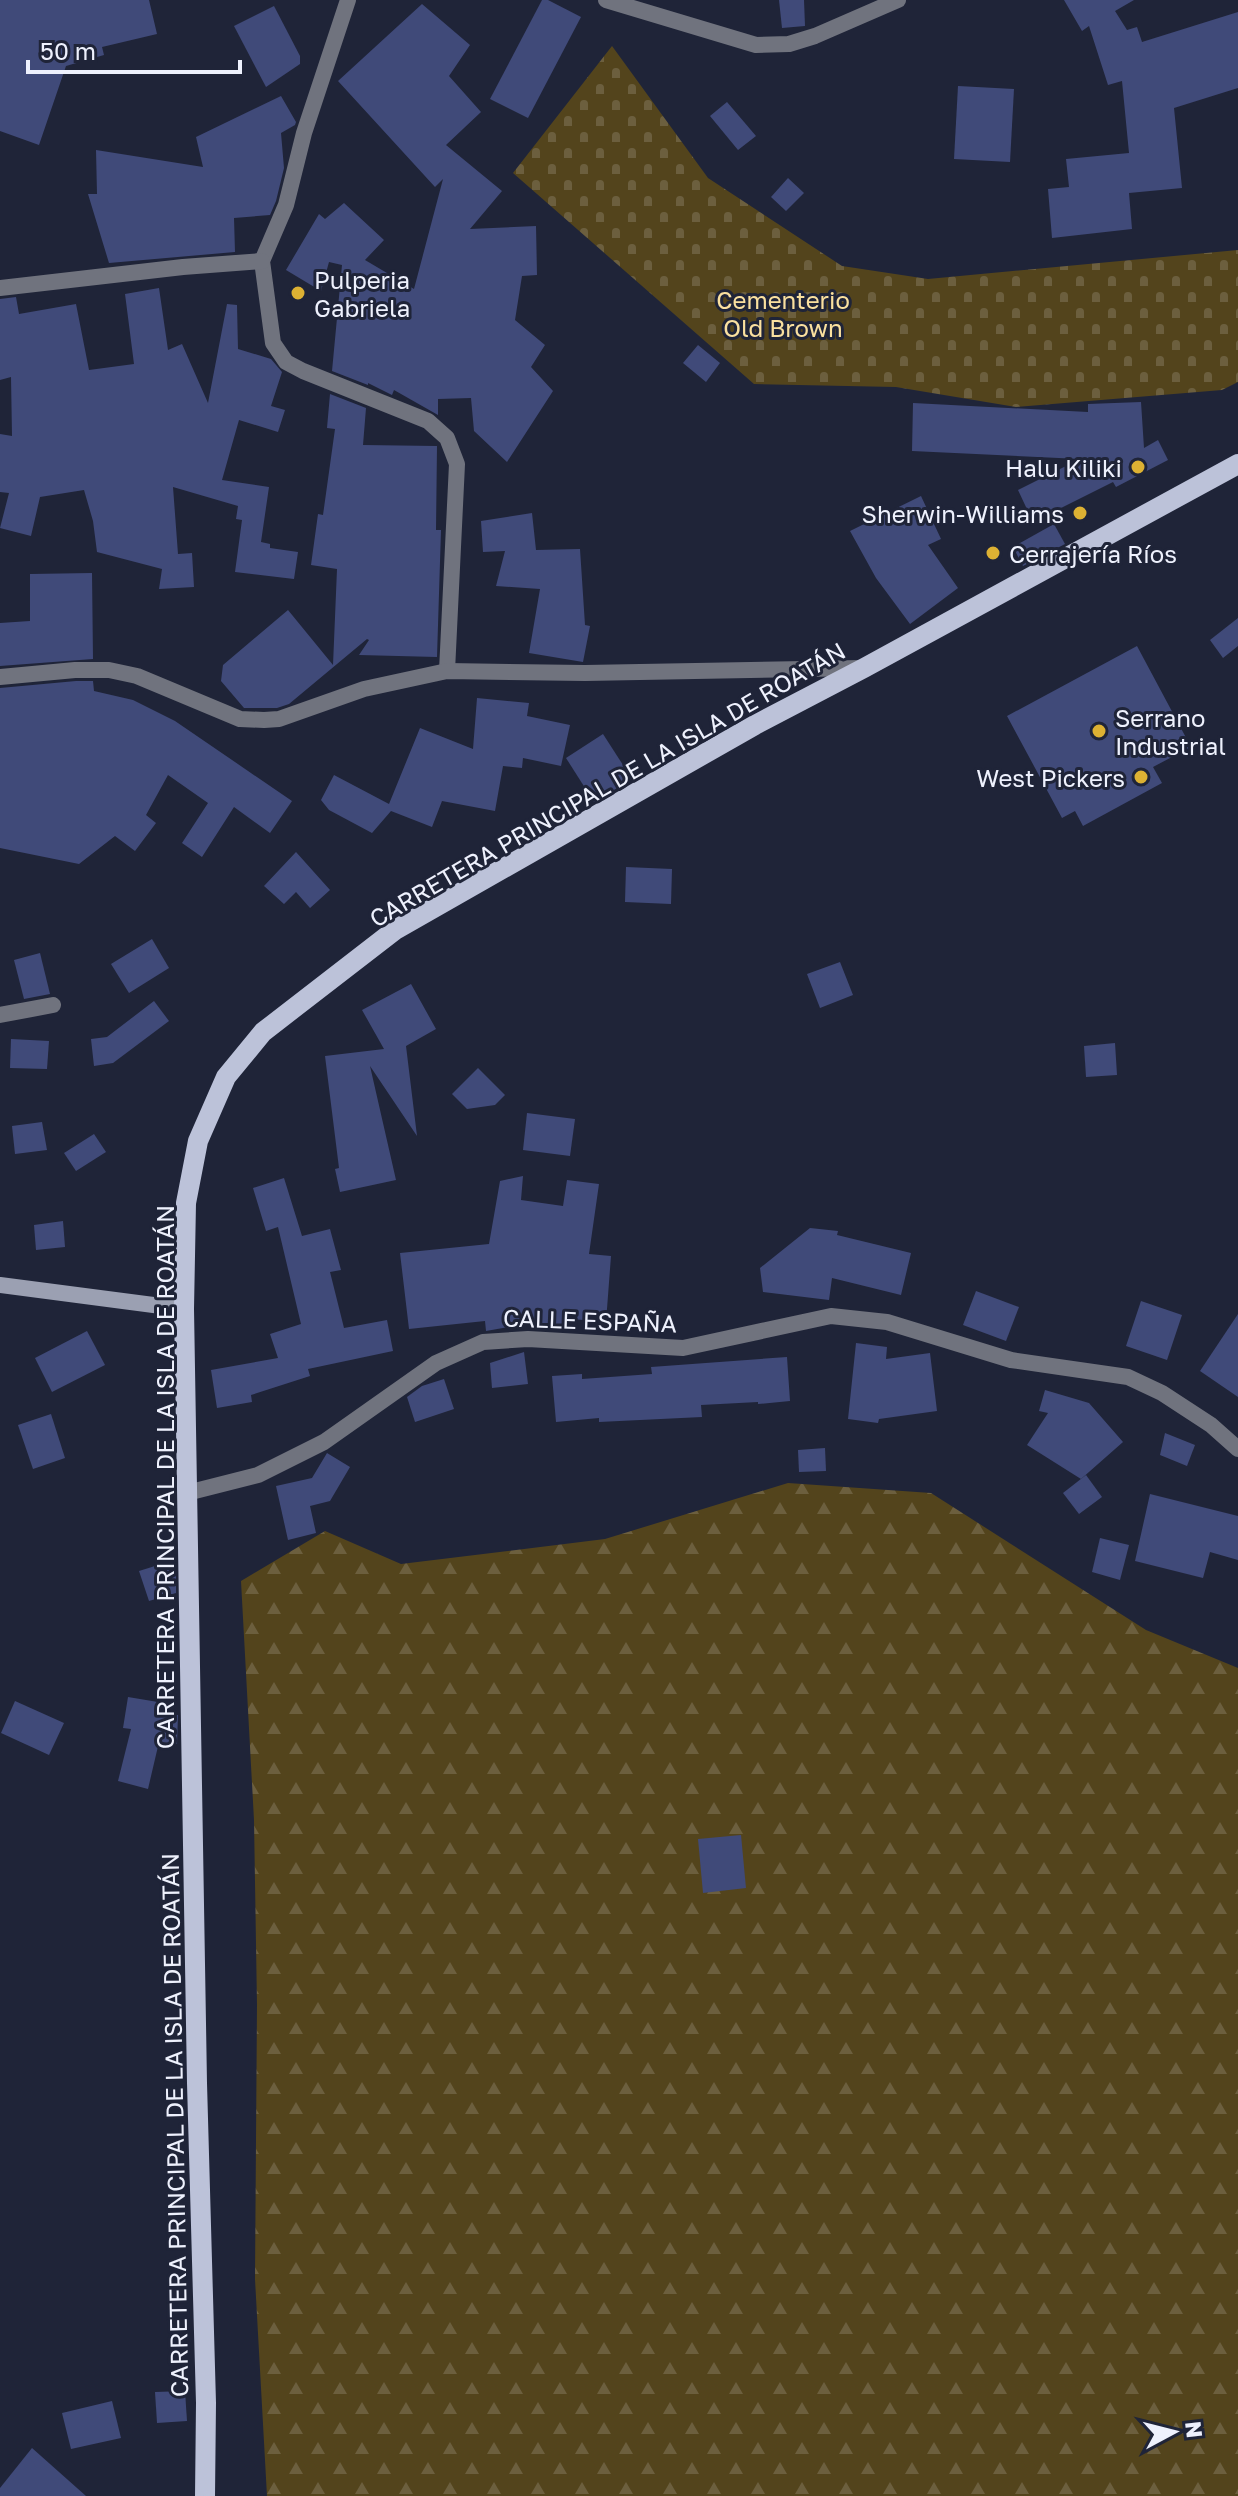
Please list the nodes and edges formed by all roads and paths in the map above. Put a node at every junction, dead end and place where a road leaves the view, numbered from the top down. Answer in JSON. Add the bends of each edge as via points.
{"nodes":[{"id":1,"x":348,"y":0,"type":"edge"},
{"id":2,"x":606,"y":0,"type":"edge"},
{"id":3,"x":898,"y":0,"type":"edge"},
{"id":4,"x":262,"y":261,"type":"junction"},
{"id":5,"x":0,"y":288,"type":"edge"},
{"id":6,"x":1238,"y":464,"type":"edge"},
{"id":7,"x":864,"y":668,"type":"junction"},
{"id":8,"x":447,"y":671,"type":"junction"},
{"id":9,"x":0,"y":677,"type":"edge"},
{"id":10,"x":53,"y":1005,"type":"dead end"},
{"id":11,"x":0,"y":1015,"type":"edge"},
{"id":12,"x":0,"y":1285,"type":"edge"},
{"id":13,"x":184,"y":1309,"type":"junction"},
{"id":14,"x":1238,"y":1449,"type":"edge"},
{"id":15,"x":187,"y":1493,"type":"junction"},
{"id":16,"x":205,"y":2496,"type":"edge"}],
"edges":[{"from":1,"to":4,"type":"street","via":[[286,205]]},
{"from":2,"to":3,"type":"street","via":[[756,45],[802,40]]},
{"from":4,"to":5,"type":"street"},
{"from":4,"to":8,"type":"street","via":[[273,343],[286,362],[428,421],[447,438],[457,464]]},
{"from":6,"to":7,"type":"main road","name":"CARRETERA PRINCIPAL DE LA ISLA DE ROATÁN"},
{"from":7,"to":8,"type":"street"},
{"from":7,"to":13,"type":"main road","name":"CARRETERA PRINCIPAL DE LA ISLA DE ROATÁN","via":[[741,732],[395,930],[263,1032],[226,1077],[198,1141],[186,1203]]},
{"from":8,"to":9,"type":"street","via":[[364,689],[264,720],[240,719],[137,676],[109,670]]},
{"from":10,"to":11,"type":"street"},
{"from":12,"to":13,"type":"street"},
{"from":13,"to":15,"type":"main road","name":"CARRETERA PRINCIPAL DE LA ISLA DE ROATÁN"},
{"from":14,"to":15,"type":"street","name":"CALLE ESPAÑA","via":[[1211,1425],[1128,1377],[1011,1360],[887,1322],[831,1316],[683,1348],[528,1339],[483,1342],[436,1363],[324,1442],[258,1475]]},
{"from":15,"to":16,"type":"main road","name":"CARRETERA PRINCIPAL DE LA ISLA DE ROATÁN"}]}
